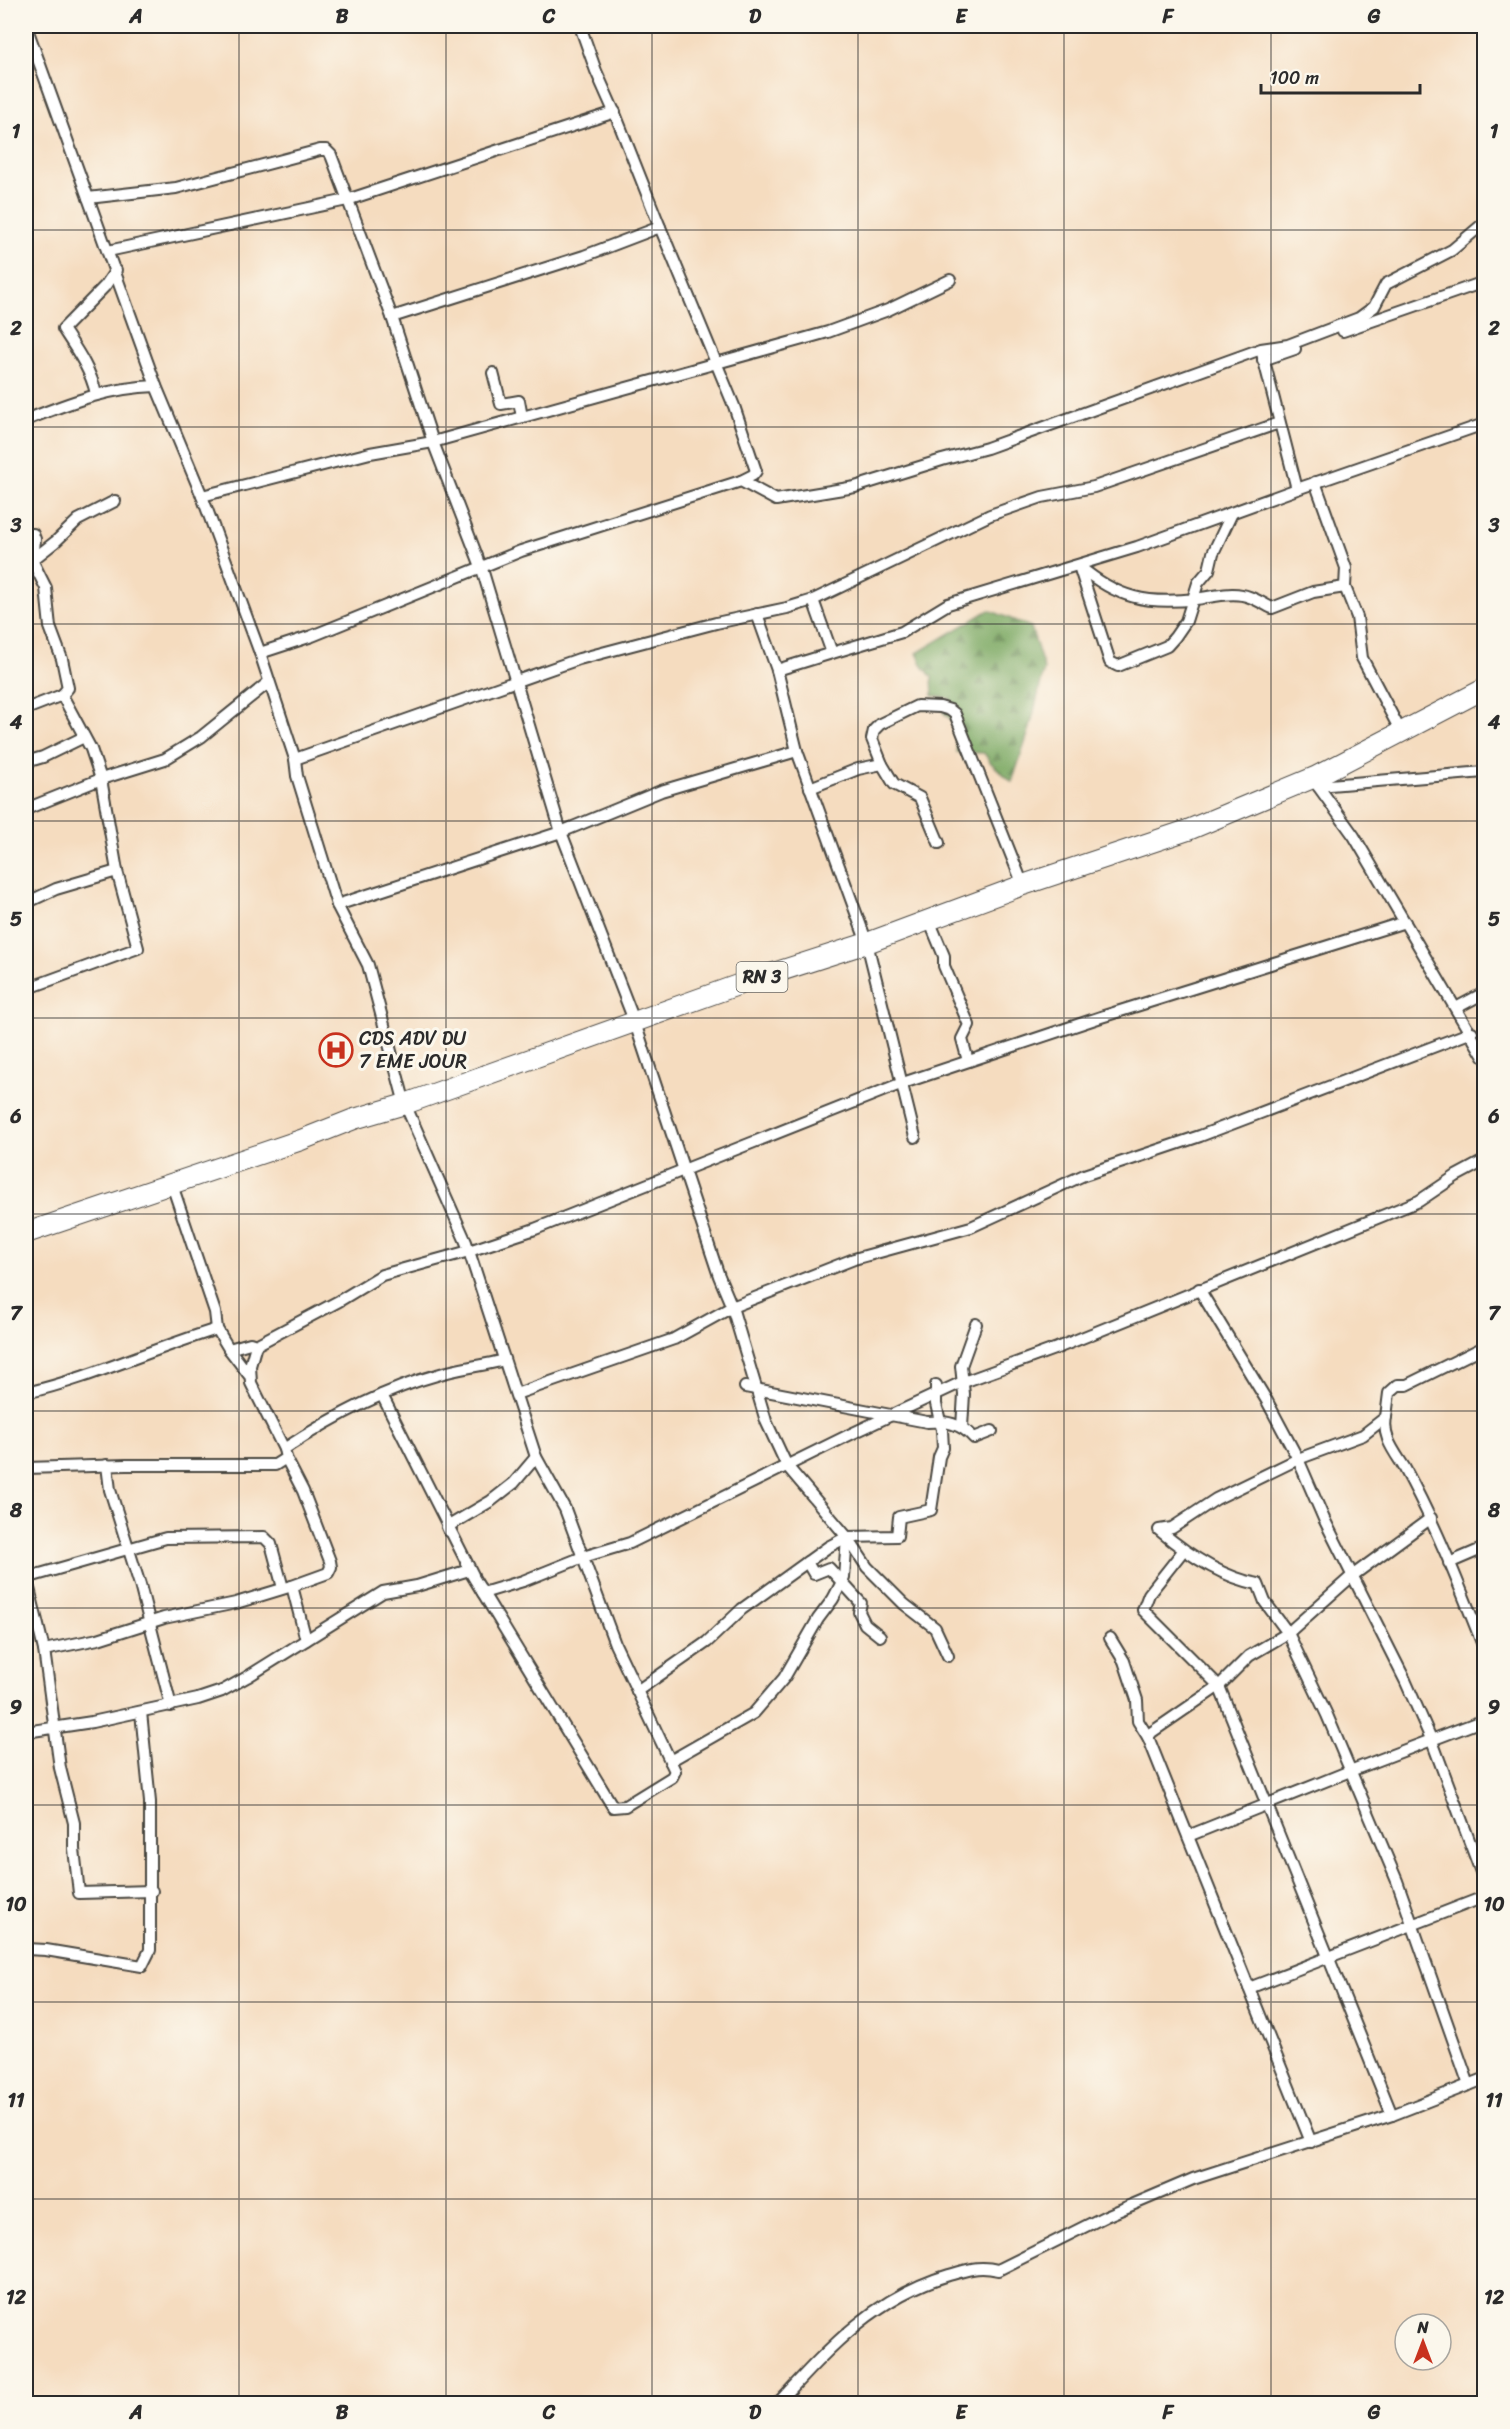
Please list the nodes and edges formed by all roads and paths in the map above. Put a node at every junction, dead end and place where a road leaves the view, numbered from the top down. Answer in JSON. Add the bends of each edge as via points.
{"nodes":[{"id":1,"x":26,"y":26,"type":"edge"},
{"id":2,"x":580,"y":26,"type":"edge"},
{"id":3,"x":615,"y":112,"type":"junction"},
{"id":4,"x":88,"y":198,"type":"junction"},
{"id":5,"x":347,"y":200,"type":"junction"},
{"id":6,"x":1485,"y":224,"type":"edge"},
{"id":7,"x":660,"y":227,"type":"junction"},
{"id":8,"x":108,"y":251,"type":"junction"},
{"id":9,"x":116,"y":270,"type":"junction"},
{"id":10,"x":950,"y":280,"type":"dead end"},
{"id":11,"x":1485,"y":282,"type":"edge"},
{"id":12,"x":392,"y":317,"type":"junction"},
{"id":13,"x":1262,"y":354,"type":"junction"},
{"id":14,"x":717,"y":363,"type":"junction"},
{"id":15,"x":493,"y":373,"type":"dead end"},
{"id":16,"x":156,"y":386,"type":"junction"},
{"id":17,"x":96,"y":394,"type":"junction"},
{"id":18,"x":522,"y":417,"type":"junction"},
{"id":19,"x":26,"y":420,"type":"edge"},
{"id":20,"x":1279,"y":423,"type":"junction"},
{"id":21,"x":1485,"y":424,"type":"edge"},
{"id":22,"x":433,"y":442,"type":"junction"},
{"id":23,"x":741,"y":481,"type":"junction"},
{"id":24,"x":1315,"y":482,"type":"junction"},
{"id":25,"x":1297,"y":489,"type":"junction"},
{"id":26,"x":202,"y":496,"type":"junction"},
{"id":27,"x":115,"y":501,"type":"dead end"},
{"id":28,"x":1232,"y":513,"type":"junction"},
{"id":29,"x":26,"y":534,"type":"edge"},
{"id":30,"x":29,"y":562,"type":"edge"},
{"id":31,"x":1079,"y":566,"type":"junction"},
{"id":32,"x":482,"y":569,"type":"junction"},
{"id":33,"x":1345,"y":587,"type":"junction"},
{"id":34,"x":1193,"y":599,"type":"junction"},
{"id":35,"x":813,"y":600,"type":"junction"},
{"id":36,"x":757,"y":614,"type":"junction"},
{"id":37,"x":260,"y":653,"type":"junction"},
{"id":38,"x":832,"y":653,"type":"junction"},
{"id":39,"x":777,"y":670,"type":"junction"},
{"id":40,"x":269,"y":682,"type":"junction"},
{"id":41,"x":515,"y":682,"type":"junction"},
{"id":42,"x":1485,"y":689,"type":"edge"},
{"id":43,"x":62,"y":695,"type":"junction"},
{"id":44,"x":26,"y":709,"type":"edge"},
{"id":45,"x":1401,"y":732,"type":"junction"},
{"id":46,"x":84,"y":737,"type":"junction"},
{"id":47,"x":797,"y":751,"type":"junction"},
{"id":48,"x":295,"y":759,"type":"junction"},
{"id":49,"x":26,"y":762,"type":"edge"},
{"id":50,"x":882,"y":764,"type":"junction"},
{"id":51,"x":1485,"y":772,"type":"edge"},
{"id":52,"x":101,"y":779,"type":"junction"},
{"id":53,"x":1316,"y":781,"type":"junction"},
{"id":54,"x":810,"y":788,"type":"junction"},
{"id":55,"x":26,"y":809,"type":"edge"},
{"id":56,"x":561,"y":831,"type":"junction"},
{"id":57,"x":939,"y":843,"type":"dead end"},
{"id":58,"x":117,"y":872,"type":"junction"},
{"id":59,"x":1023,"y":885,"type":"junction"},
{"id":60,"x":26,"y":903,"type":"edge"},
{"id":61,"x":338,"y":905,"type":"junction"},
{"id":62,"x":929,"y":920,"type":"junction"},
{"id":63,"x":1405,"y":922,"type":"junction"},
{"id":64,"x":867,"y":943,"type":"junction"},
{"id":65,"x":26,"y":989,"type":"edge"},
{"id":66,"x":1485,"y":993,"type":"edge"},
{"id":67,"x":1456,"y":1008,"type":"junction"},
{"id":68,"x":635,"y":1023,"type":"junction"},
{"id":69,"x":1472,"y":1032,"type":"junction"},
{"id":70,"x":1485,"y":1057,"type":"edge"},
{"id":71,"x":968,"y":1061,"type":"junction"},
{"id":72,"x":900,"y":1084,"type":"junction"},
{"id":73,"x":405,"y":1104,"type":"junction"},
{"id":74,"x":915,"y":1137,"type":"dead end"},
{"id":75,"x":1485,"y":1161,"type":"edge"},
{"id":76,"x":684,"y":1169,"type":"junction"},
{"id":77,"x":171,"y":1182,"type":"junction"},
{"id":78,"x":26,"y":1233,"type":"edge"},
{"id":79,"x":469,"y":1251,"type":"junction"},
{"id":80,"x":1199,"y":1289,"type":"junction"},
{"id":81,"x":732,"y":1307,"type":"junction"},
{"id":82,"x":976,"y":1324,"type":"dead end"},
{"id":83,"x":217,"y":1329,"type":"junction"},
{"id":84,"x":256,"y":1345,"type":"junction"},
{"id":85,"x":1485,"y":1347,"type":"edge"},
{"id":86,"x":230,"y":1349,"type":"junction"},
{"id":87,"x":504,"y":1360,"type":"junction"},
{"id":88,"x":249,"y":1374,"type":"junction"},
{"id":89,"x":963,"y":1382,"type":"junction"},
{"id":90,"x":751,"y":1388,"type":"junction"},
{"id":91,"x":936,"y":1389,"type":"junction"},
{"id":92,"x":26,"y":1394,"type":"edge"},
{"id":93,"x":516,"y":1394,"type":"junction"},
{"id":94,"x":382,"y":1395,"type":"junction"},
{"id":95,"x":891,"y":1415,"type":"junction"},
{"id":96,"x":1386,"y":1417,"type":"junction"},
{"id":97,"x":940,"y":1421,"type":"junction"},
{"id":98,"x":962,"y":1427,"type":"junction"},
{"id":99,"x":992,"y":1431,"type":"dead end"},
{"id":100,"x":285,"y":1453,"type":"junction"},
{"id":101,"x":536,"y":1457,"type":"junction"},
{"id":102,"x":1298,"y":1460,"type":"junction"},
{"id":103,"x":107,"y":1465,"type":"junction"},
{"id":104,"x":787,"y":1466,"type":"junction"},
{"id":105,"x":26,"y":1468,"type":"edge"},
{"id":106,"x":1431,"y":1518,"type":"junction"},
{"id":107,"x":447,"y":1527,"type":"junction"},
{"id":108,"x":847,"y":1537,"type":"junction"},
{"id":109,"x":127,"y":1547,"type":"junction"},
{"id":110,"x":1485,"y":1548,"type":"edge"},
{"id":111,"x":1183,"y":1551,"type":"junction"},
{"id":112,"x":583,"y":1557,"type":"junction"},
{"id":113,"x":807,"y":1562,"type":"junction"},
{"id":114,"x":1449,"y":1563,"type":"junction"},
{"id":115,"x":469,"y":1570,"type":"junction"},
{"id":116,"x":1352,"y":1576,"type":"junction"},
{"id":117,"x":26,"y":1577,"type":"edge"},
{"id":118,"x":842,"y":1581,"type":"junction"},
{"id":119,"x":288,"y":1587,"type":"junction"},
{"id":120,"x":483,"y":1593,"type":"junction"},
{"id":121,"x":149,"y":1623,"type":"junction"},
{"id":122,"x":1288,"y":1633,"type":"junction"},
{"id":123,"x":880,"y":1636,"type":"dead end"},
{"id":124,"x":1110,"y":1638,"type":"dead end"},
{"id":125,"x":306,"y":1640,"type":"junction"},
{"id":126,"x":1485,"y":1648,"type":"edge"},
{"id":127,"x":44,"y":1650,"type":"junction"},
{"id":128,"x":948,"y":1656,"type":"dead end"},
{"id":129,"x":1219,"y":1686,"type":"junction"},
{"id":130,"x":636,"y":1690,"type":"junction"},
{"id":131,"x":171,"y":1706,"type":"junction"},
{"id":132,"x":141,"y":1712,"type":"junction"},
{"id":133,"x":1485,"y":1720,"type":"edge"},
{"id":134,"x":54,"y":1728,"type":"junction"},
{"id":135,"x":26,"y":1732,"type":"edge"},
{"id":136,"x":1148,"y":1737,"type":"junction"},
{"id":137,"x":1432,"y":1741,"type":"junction"},
{"id":138,"x":670,"y":1761,"type":"junction"},
{"id":139,"x":1350,"y":1771,"type":"junction"},
{"id":140,"x":1268,"y":1804,"type":"junction"},
{"id":141,"x":1188,"y":1836,"type":"junction"},
{"id":142,"x":1485,"y":1880,"type":"edge"},
{"id":143,"x":152,"y":1891,"type":"junction"},
{"id":144,"x":1485,"y":1897,"type":"edge"},
{"id":145,"x":1412,"y":1924,"type":"junction"},
{"id":146,"x":26,"y":1949,"type":"edge"},
{"id":147,"x":1329,"y":1957,"type":"junction"},
{"id":148,"x":1249,"y":1989,"type":"junction"},
{"id":149,"x":1485,"y":2079,"type":"edge"},
{"id":150,"x":1469,"y":2085,"type":"junction"},
{"id":151,"x":1392,"y":2115,"type":"junction"},
{"id":152,"x":1311,"y":2142,"type":"junction"},
{"id":153,"x":777,"y":2403,"type":"edge"}],
"edges":[{"from":1,"to":4,"type":"street"},
{"from":2,"to":3,"type":"street"},
{"from":3,"to":5,"type":"street"},
{"from":3,"to":7,"type":"street"},
{"from":4,"to":5,"type":"street","via":[[176,188],[326,150]]},
{"from":4,"to":8,"type":"street"},
{"from":5,"to":8,"type":"street"},
{"from":5,"to":12,"type":"street"},
{"from":6,"to":13,"type":"street","via":[[1452,250],[1386,284],[1374,307],[1359,318]]},
{"from":7,"to":12,"type":"street","via":[[506,282]]},
{"from":7,"to":14,"type":"street"},
{"from":8,"to":9,"type":"street"},
{"from":9,"to":16,"type":"street"},
{"from":9,"to":17,"type":"street","via":[[63,329],[84,363]]},
{"from":10,"to":14,"type":"street","via":[[888,310],[828,332]]},
{"from":11,"to":13,"type":"street"},
{"from":12,"to":22,"type":"street"},
{"from":13,"to":20,"type":"street"},
{"from":13,"to":23,"type":"street","via":[[987,448],[855,487],[776,500]]},
{"from":14,"to":18,"type":"street"},
{"from":14,"to":23,"type":"street","via":[[756,471]]},
{"from":15,"to":18,"type":"street","via":[[501,404],[519,401]]},
{"from":16,"to":17,"type":"street"},
{"from":16,"to":26,"type":"street"},
{"from":17,"to":19,"type":"street"},
{"from":18,"to":22,"type":"street"},
{"from":20,"to":25,"type":"street"},
{"from":20,"to":35,"type":"street","via":[[1094,487],[1042,497],[990,515]]},
{"from":21,"to":24,"type":"street"},
{"from":22,"to":26,"type":"street","via":[[359,455]]},
{"from":22,"to":32,"type":"street"},
{"from":23,"to":32,"type":"street","via":[[521,551]]},
{"from":24,"to":25,"type":"street"},
{"from":24,"to":33,"type":"street","via":[[1346,568]]},
{"from":25,"to":28,"type":"street"},
{"from":26,"to":37,"type":"street"},
{"from":27,"to":30,"type":"street","via":[[78,520]]},
{"from":28,"to":31,"type":"street"},
{"from":28,"to":34,"type":"street"},
{"from":29,"to":30,"type":"street","via":[[33,534],[35,539]]},
{"from":30,"to":43,"type":"street","via":[[46,588],[50,627],[68,687]]},
{"from":31,"to":34,"type":"street","via":[[1106,586],[1143,601]]},
{"from":31,"to":34,"type":"street","via":[[1110,662],[1118,666],[1167,646],[1186,621]]},
{"from":31,"to":38,"type":"street","via":[[948,604],[902,632]]},
{"from":32,"to":37,"type":"street"},
{"from":32,"to":41,"type":"street"},
{"from":33,"to":34,"type":"street","via":[[1313,592],[1272,608],[1243,594]]},
{"from":33,"to":45,"type":"street","via":[[1357,617],[1362,658]]},
{"from":35,"to":36,"type":"street"},
{"from":35,"to":38,"type":"street"},
{"from":36,"to":39,"type":"street"},
{"from":36,"to":41,"type":"street","via":[[579,659]]},
{"from":37,"to":40,"type":"street"},
{"from":38,"to":39,"type":"street"},
{"from":39,"to":47,"type":"street"},
{"from":40,"to":48,"type":"street"},
{"from":40,"to":52,"type":"street","via":[[201,737],[165,759]]},
{"from":41,"to":48,"type":"street"},
{"from":41,"to":56,"type":"street"},
{"from":42,"to":45,"type":"highway","number":"RN 3"},
{"from":43,"to":44,"type":"street"},
{"from":43,"to":46,"type":"street"},
{"from":45,"to":53,"type":"highway","number":"RN 3"},
{"from":46,"to":49,"type":"street"},
{"from":46,"to":52,"type":"street"},
{"from":47,"to":54,"type":"street"},
{"from":47,"to":56,"type":"street","via":[[661,791]]},
{"from":48,"to":61,"type":"street"},
{"from":50,"to":54,"type":"street"},
{"from":50,"to":57,"type":"street","via":[[894,784],[920,798]]},
{"from":50,"to":59,"type":"street","via":[[872,739],[880,724],[917,706],[929,705],[956,714]]},
{"from":51,"to":53,"type":"street"},
{"from":52,"to":55,"type":"street"},
{"from":52,"to":58,"type":"street"},
{"from":53,"to":59,"type":"highway","number":"RN 3","via":[[1188,830]]},
{"from":53,"to":63,"type":"street"},
{"from":54,"to":64,"type":"street"},
{"from":56,"to":61,"type":"street"},
{"from":56,"to":68,"type":"street"},
{"from":58,"to":60,"type":"street","via":[[56,889]]},
{"from":58,"to":65,"type":"street","via":[[138,948]]},
{"from":59,"to":62,"type":"highway","number":"RN 3"},
{"from":61,"to":73,"type":"street","via":[[368,965]]},
{"from":62,"to":64,"type":"highway","number":"RN 3"},
{"from":62,"to":71,"type":"street","via":[[969,1024],[962,1039]]},
{"from":63,"to":67,"type":"street"},
{"from":63,"to":71,"type":"street"},
{"from":64,"to":68,"type":"highway","number":"RN 3"},
{"from":64,"to":72,"type":"street"},
{"from":66,"to":67,"type":"street"},
{"from":67,"to":69,"type":"street"},
{"from":68,"to":73,"type":"highway","number":"RN 3"},
{"from":68,"to":76,"type":"street"},
{"from":69,"to":70,"type":"street"},
{"from":69,"to":81,"type":"street","via":[[1200,1136],[1084,1175],[971,1227],[854,1259]]},
{"from":71,"to":72,"type":"street"},
{"from":72,"to":74,"type":"street"},
{"from":72,"to":76,"type":"street"},
{"from":73,"to":77,"type":"highway","number":"RN 3"},
{"from":73,"to":79,"type":"street"},
{"from":75,"to":80,"type":"street","via":[[1419,1201]]},
{"from":76,"to":79,"type":"street"},
{"from":76,"to":81,"type":"street"},
{"from":77,"to":78,"type":"highway","number":"RN 3"},
{"from":77,"to":83,"type":"street","via":[[215,1312]]},
{"from":79,"to":84,"type":"street","via":[[382,1275]]},
{"from":79,"to":87,"type":"street"},
{"from":80,"to":89,"type":"street"},
{"from":80,"to":102,"type":"street"},
{"from":81,"to":90,"type":"street"},
{"from":81,"to":93,"type":"street","via":[[674,1340]]},
{"from":82,"to":89,"type":"street","via":[[961,1366]]},
{"from":83,"to":86,"type":"street"},
{"from":83,"to":92,"type":"street","via":[[96,1374]]},
{"from":84,"to":86,"type":"street"},
{"from":84,"to":88,"type":"street"},
{"from":85,"to":96,"type":"street","via":[[1407,1385],[1398,1385],[1389,1393]]},
{"from":86,"to":88,"type":"street"},
{"from":87,"to":93,"type":"street"},
{"from":87,"to":94,"type":"street","via":[[436,1375]]},
{"from":88,"to":100,"type":"street"},
{"from":89,"to":91,"type":"street"},
{"from":89,"to":98,"type":"street"},
{"from":90,"to":95,"type":"street"},
{"from":90,"to":104,"type":"street"},
{"from":91,"to":95,"type":"street"},
{"from":91,"to":97,"type":"street"},
{"from":93,"to":101,"type":"street"},
{"from":94,"to":100,"type":"street","via":[[334,1417]]},
{"from":94,"to":107,"type":"street"},
{"from":95,"to":97,"type":"street"},
{"from":95,"to":104,"type":"street"},
{"from":96,"to":102,"type":"street","via":[[1363,1435]]},
{"from":96,"to":106,"type":"street","via":[[1388,1442]]},
{"from":97,"to":98,"type":"street"},
{"from":97,"to":108,"type":"street","via":[[943,1448],[931,1510],[899,1517],[897,1536]]},
{"from":98,"to":99,"type":"street","via":[[974,1438]]},
{"from":100,"to":103,"type":"street","via":[[279,1464],[268,1466]]},
{"from":100,"to":119,"type":"street","via":[[321,1532],[331,1567],[326,1574]]},
{"from":101,"to":107,"type":"street","via":[[514,1484]]},
{"from":101,"to":112,"type":"street","via":[[565,1509]]},
{"from":102,"to":111,"type":"street","via":[[1216,1499],[1172,1528],[1159,1530]]},
{"from":102,"to":116,"type":"street"},
{"from":103,"to":105,"type":"street"},
{"from":103,"to":109,"type":"street","via":[[110,1490]]},
{"from":104,"to":108,"type":"street"},
{"from":104,"to":112,"type":"street","via":[[630,1543]]},
{"from":106,"to":114,"type":"street"},
{"from":106,"to":116,"type":"street"},
{"from":107,"to":115,"type":"street"},
{"from":107,"to":120,"type":"street"},
{"from":108,"to":113,"type":"street"},
{"from":108,"to":118,"type":"street"},
{"from":108,"to":128,"type":"street","via":[[867,1567],[934,1628]]},
{"from":109,"to":117,"type":"street"},
{"from":109,"to":119,"type":"street","via":[[166,1538],[264,1537],[271,1544]]},
{"from":109,"to":121,"type":"street"},
{"from":110,"to":114,"type":"street"},
{"from":111,"to":122,"type":"street","via":[[1238,1581],[1258,1584],[1265,1602]]},
{"from":111,"to":129,"type":"street","via":[[1149,1594],[1143,1610]]},
{"from":112,"to":120,"type":"street"},
{"from":112,"to":130,"type":"street"},
{"from":113,"to":118,"type":"street","via":[[814,1574],[829,1568]]},
{"from":113,"to":130,"type":"street","via":[[742,1609],[707,1642]]},
{"from":114,"to":126,"type":"street"},
{"from":115,"to":120,"type":"street"},
{"from":115,"to":125,"type":"street","via":[[383,1592]]},
{"from":116,"to":122,"type":"street"},
{"from":116,"to":137,"type":"street"},
{"from":117,"to":127,"type":"street"},
{"from":118,"to":123,"type":"street","via":[[861,1603],[859,1611],[865,1624]]},
{"from":118,"to":138,"type":"street","via":[[784,1678],[754,1713]]},
{"from":119,"to":121,"type":"street"},
{"from":119,"to":125,"type":"street"},
{"from":120,"to":138,"type":"street","via":[[613,1807],[625,1806],[672,1777],[675,1771]]},
{"from":121,"to":127,"type":"street"},
{"from":121,"to":131,"type":"street"},
{"from":122,"to":129,"type":"street","via":[[1250,1656]]},
{"from":122,"to":139,"type":"street"},
{"from":124,"to":136,"type":"street","via":[[1124,1661],[1137,1700],[1138,1721]]},
{"from":125,"to":131,"type":"street","via":[[222,1690]]},
{"from":127,"to":134,"type":"street"},
{"from":129,"to":136,"type":"street"},
{"from":129,"to":140,"type":"street"},
{"from":130,"to":138,"type":"street"},
{"from":131,"to":132,"type":"street"},
{"from":132,"to":134,"type":"street"},
{"from":132,"to":143,"type":"street","via":[[150,1802]]},
{"from":133,"to":137,"type":"street"},
{"from":134,"to":135,"type":"street"},
{"from":134,"to":143,"type":"street","via":[[74,1823],[80,1893]]},
{"from":136,"to":141,"type":"street"},
{"from":137,"to":139,"type":"street"},
{"from":137,"to":142,"type":"street"},
{"from":139,"to":140,"type":"street"},
{"from":139,"to":145,"type":"street"},
{"from":140,"to":141,"type":"street"},
{"from":140,"to":147,"type":"street"},
{"from":141,"to":148,"type":"street"},
{"from":143,"to":146,"type":"street","via":[[150,1950],[142,1966]]},
{"from":144,"to":145,"type":"street"},
{"from":145,"to":147,"type":"street"},
{"from":145,"to":150,"type":"street"},
{"from":147,"to":148,"type":"street"},
{"from":147,"to":151,"type":"street"},
{"from":148,"to":152,"type":"street"},
{"from":149,"to":150,"type":"street"},
{"from":150,"to":151,"type":"street"},
{"from":151,"to":152,"type":"street"},
{"from":152,"to":153,"type":"street","via":[[1193,2179],[1097,2220],[998,2270],[982,2266],[913,2289],[867,2315],[833,2344]]}]}
